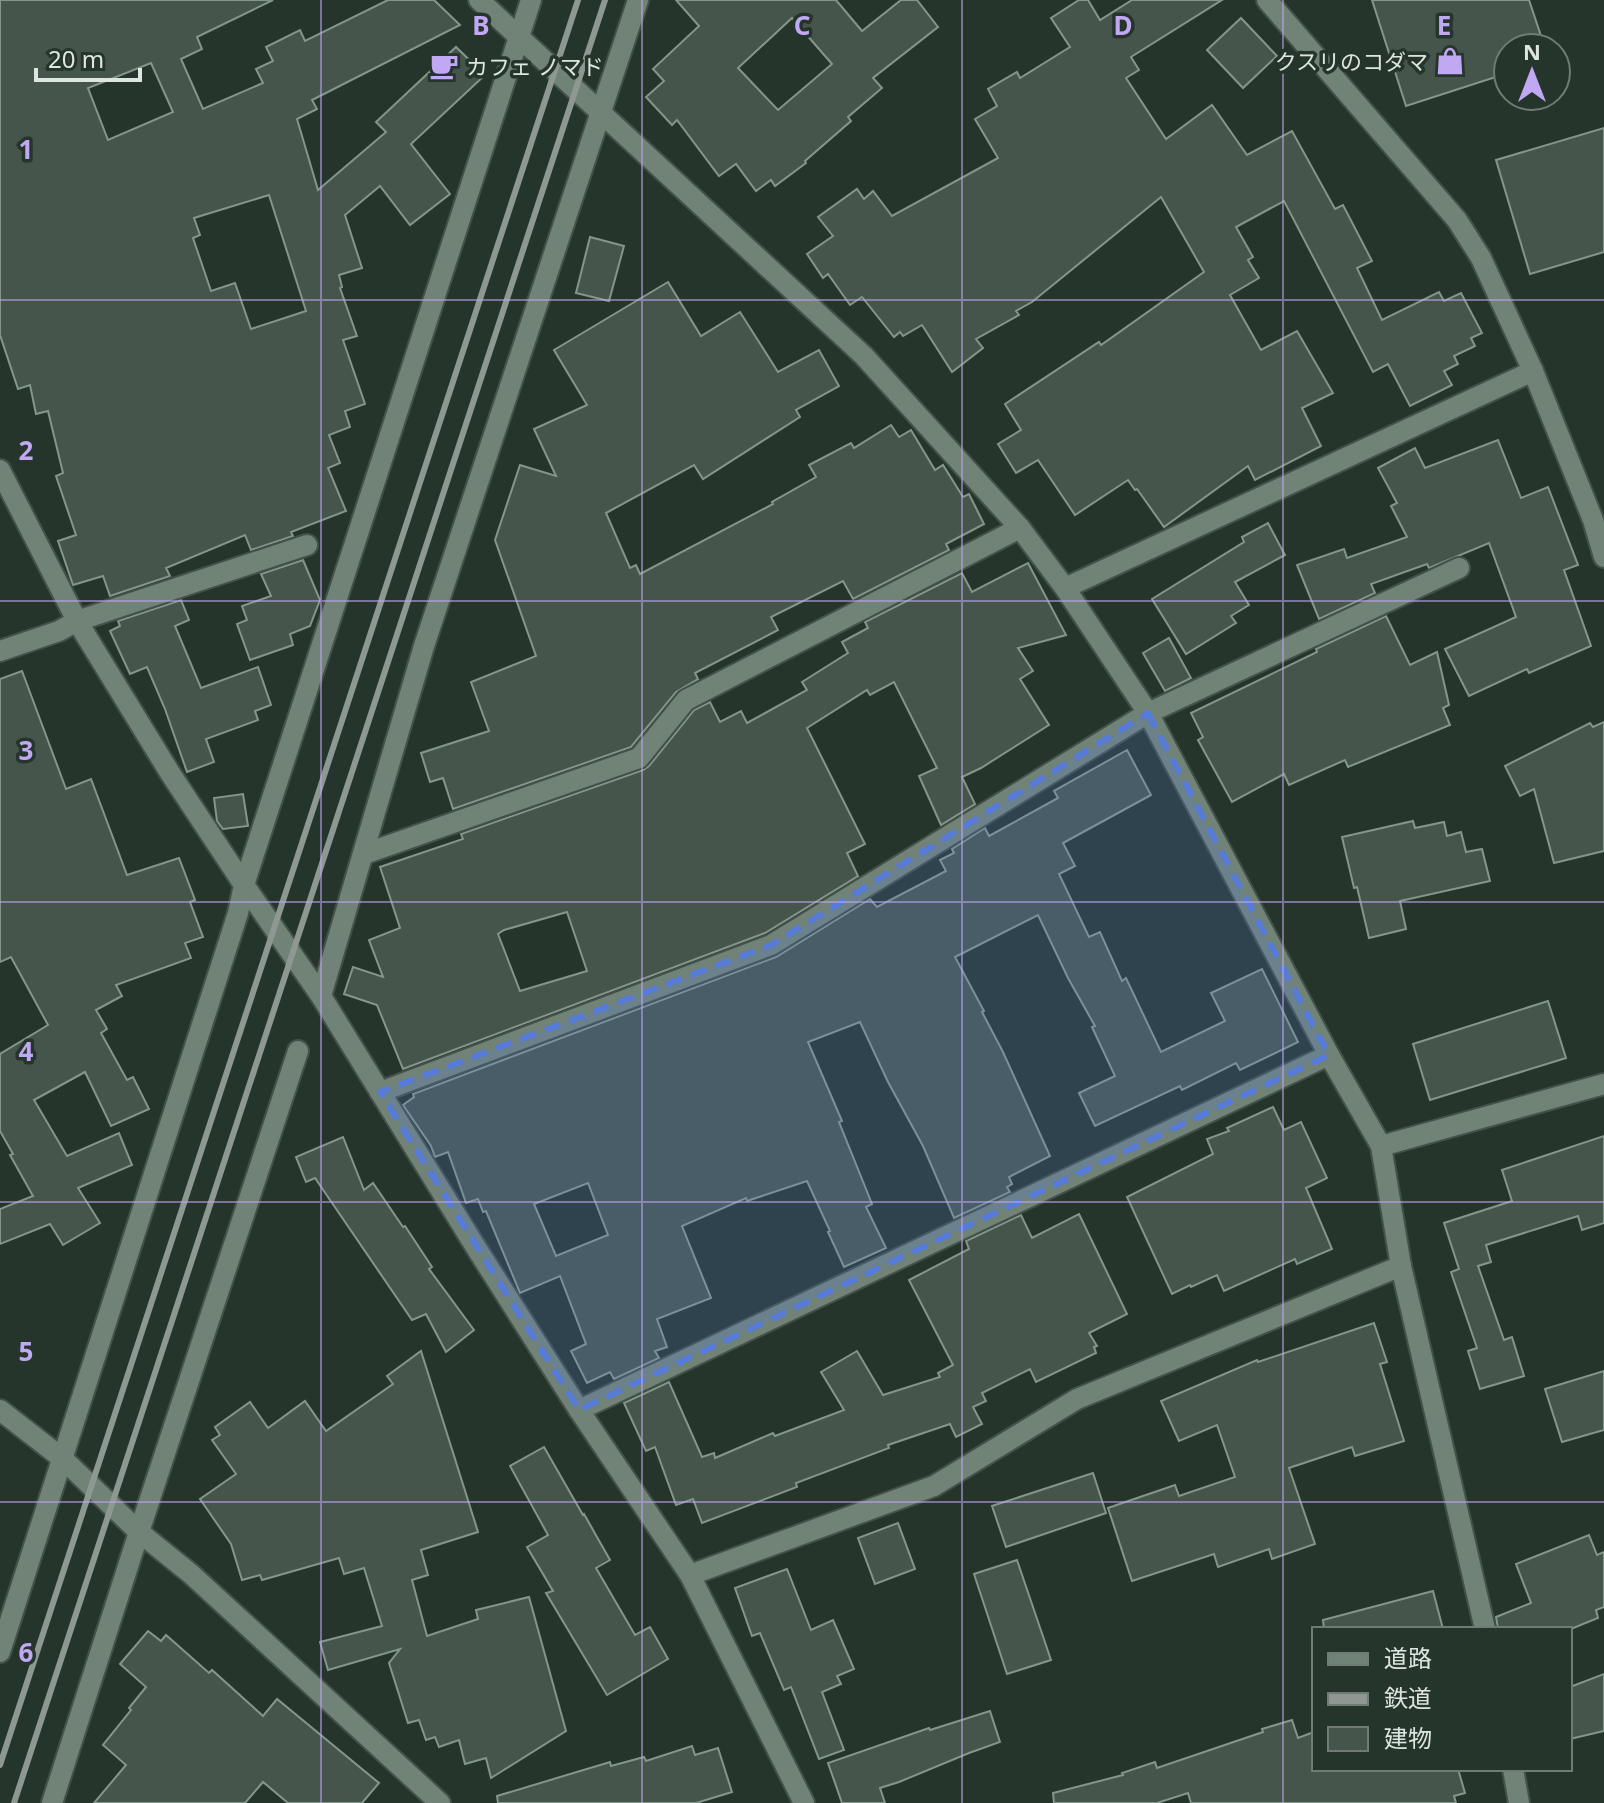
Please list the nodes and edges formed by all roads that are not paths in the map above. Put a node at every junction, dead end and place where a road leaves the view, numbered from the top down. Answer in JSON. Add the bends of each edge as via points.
{"nodes":[{"id":1,"x":479,"y":0,"type":"edge"},
{"id":2,"x":531,"y":0,"type":"edge"},
{"id":3,"x":638,"y":0,"type":"edge"},
{"id":4,"x":1267,"y":0,"type":"edge"},
{"id":5,"x":519,"y":37,"type":"junction"},
{"id":6,"x":602,"y":112,"type":"junction"},
{"id":7,"x":1533,"y":371,"type":"junction"},
{"id":8,"x":0,"y":470,"type":"edge"},
{"id":9,"x":1020,"y":528,"type":"junction"},
{"id":10,"x":307,"y":545,"type":"dead end"},
{"id":11,"x":1604,"y":557,"type":"edge"},
{"id":12,"x":1459,"y":568,"type":"dead end"},
{"id":13,"x":1065,"y":588,"type":"junction"},
{"id":14,"x":77,"y":621,"type":"junction"},
{"id":15,"x":0,"y":651,"type":"edge"},
{"id":16,"x":1148,"y":713,"type":"junction"},
{"id":17,"x":364,"y":854,"type":"junction"},
{"id":18,"x":244,"y":885,"type":"junction"},
{"id":19,"x":321,"y":996,"type":"junction"},
{"id":20,"x":298,"y":1051,"type":"dead end"},
{"id":21,"x":1329,"y":1055,"type":"junction"},
{"id":22,"x":1604,"y":1084,"type":"edge"},
{"id":23,"x":380,"y":1092,"type":"junction"},
{"id":24,"x":1381,"y":1146,"type":"junction"},
{"id":25,"x":1401,"y":1266,"type":"junction"},
{"id":26,"x":0,"y":1410,"type":"edge"},
{"id":27,"x":579,"y":1410,"type":"junction"},
{"id":28,"x":63,"y":1459,"type":"junction"},
{"id":29,"x":139,"y":1532,"type":"junction"},
{"id":30,"x":690,"y":1575,"type":"junction"},
{"id":31,"x":1485,"y":1627,"type":"edge"},
{"id":32,"x":0,"y":1652,"type":"edge"},
{"id":33,"x":1513,"y":1771,"type":"edge"},
{"id":34,"x":52,"y":1803,"type":"edge"},
{"id":35,"x":440,"y":1803,"type":"edge"},
{"id":36,"x":804,"y":1803,"type":"edge"},
{"id":37,"x":1519,"y":1803,"type":"edge"}],
"edges":[{"from":1,"to":5,"type":"street"},
{"from":2,"to":5,"type":"street"},
{"from":3,"to":6,"type":"street"},
{"from":4,"to":7,"type":"street","via":[[1457,220],[1481,258]]},
{"from":5,"to":6,"type":"street"},
{"from":5,"to":18,"type":"street"},
{"from":6,"to":9,"type":"street","via":[[864,356]]},
{"from":6,"to":17,"type":"street","via":[[424,646]]},
{"from":7,"to":11,"type":"street"},
{"from":7,"to":13,"type":"street"},
{"from":8,"to":14,"type":"street"},
{"from":9,"to":13,"type":"street"},
{"from":9,"to":17,"type":"street","via":[[686,700],[639,758]]},
{"from":10,"to":14,"type":"street"},
{"from":12,"to":16,"type":"street"},
{"from":13,"to":16,"type":"street"},
{"from":14,"to":15,"type":"street"},
{"from":14,"to":18,"type":"street"},
{"from":16,"to":21,"type":"street"},
{"from":16,"to":23,"type":"street","via":[[771,945]]},
{"from":17,"to":19,"type":"street"},
{"from":18,"to":19,"type":"street"},
{"from":18,"to":28,"type":"street"},
{"from":19,"to":23,"type":"street"},
{"from":20,"to":29,"type":"street"},
{"from":21,"to":24,"type":"street"},
{"from":21,"to":27,"type":"street"},
{"from":22,"to":24,"type":"street"},
{"from":23,"to":27,"type":"street"},
{"from":24,"to":25,"type":"street"},
{"from":25,"to":30,"type":"street","via":[[1077,1399],[934,1486]]},
{"from":25,"to":31,"type":"street"},
{"from":26,"to":28,"type":"street"},
{"from":27,"to":30,"type":"street"},
{"from":28,"to":29,"type":"street"},
{"from":28,"to":32,"type":"street"},
{"from":29,"to":34,"type":"street"},
{"from":29,"to":35,"type":"street"},
{"from":30,"to":36,"type":"street"},
{"from":33,"to":37,"type":"street"}]}
